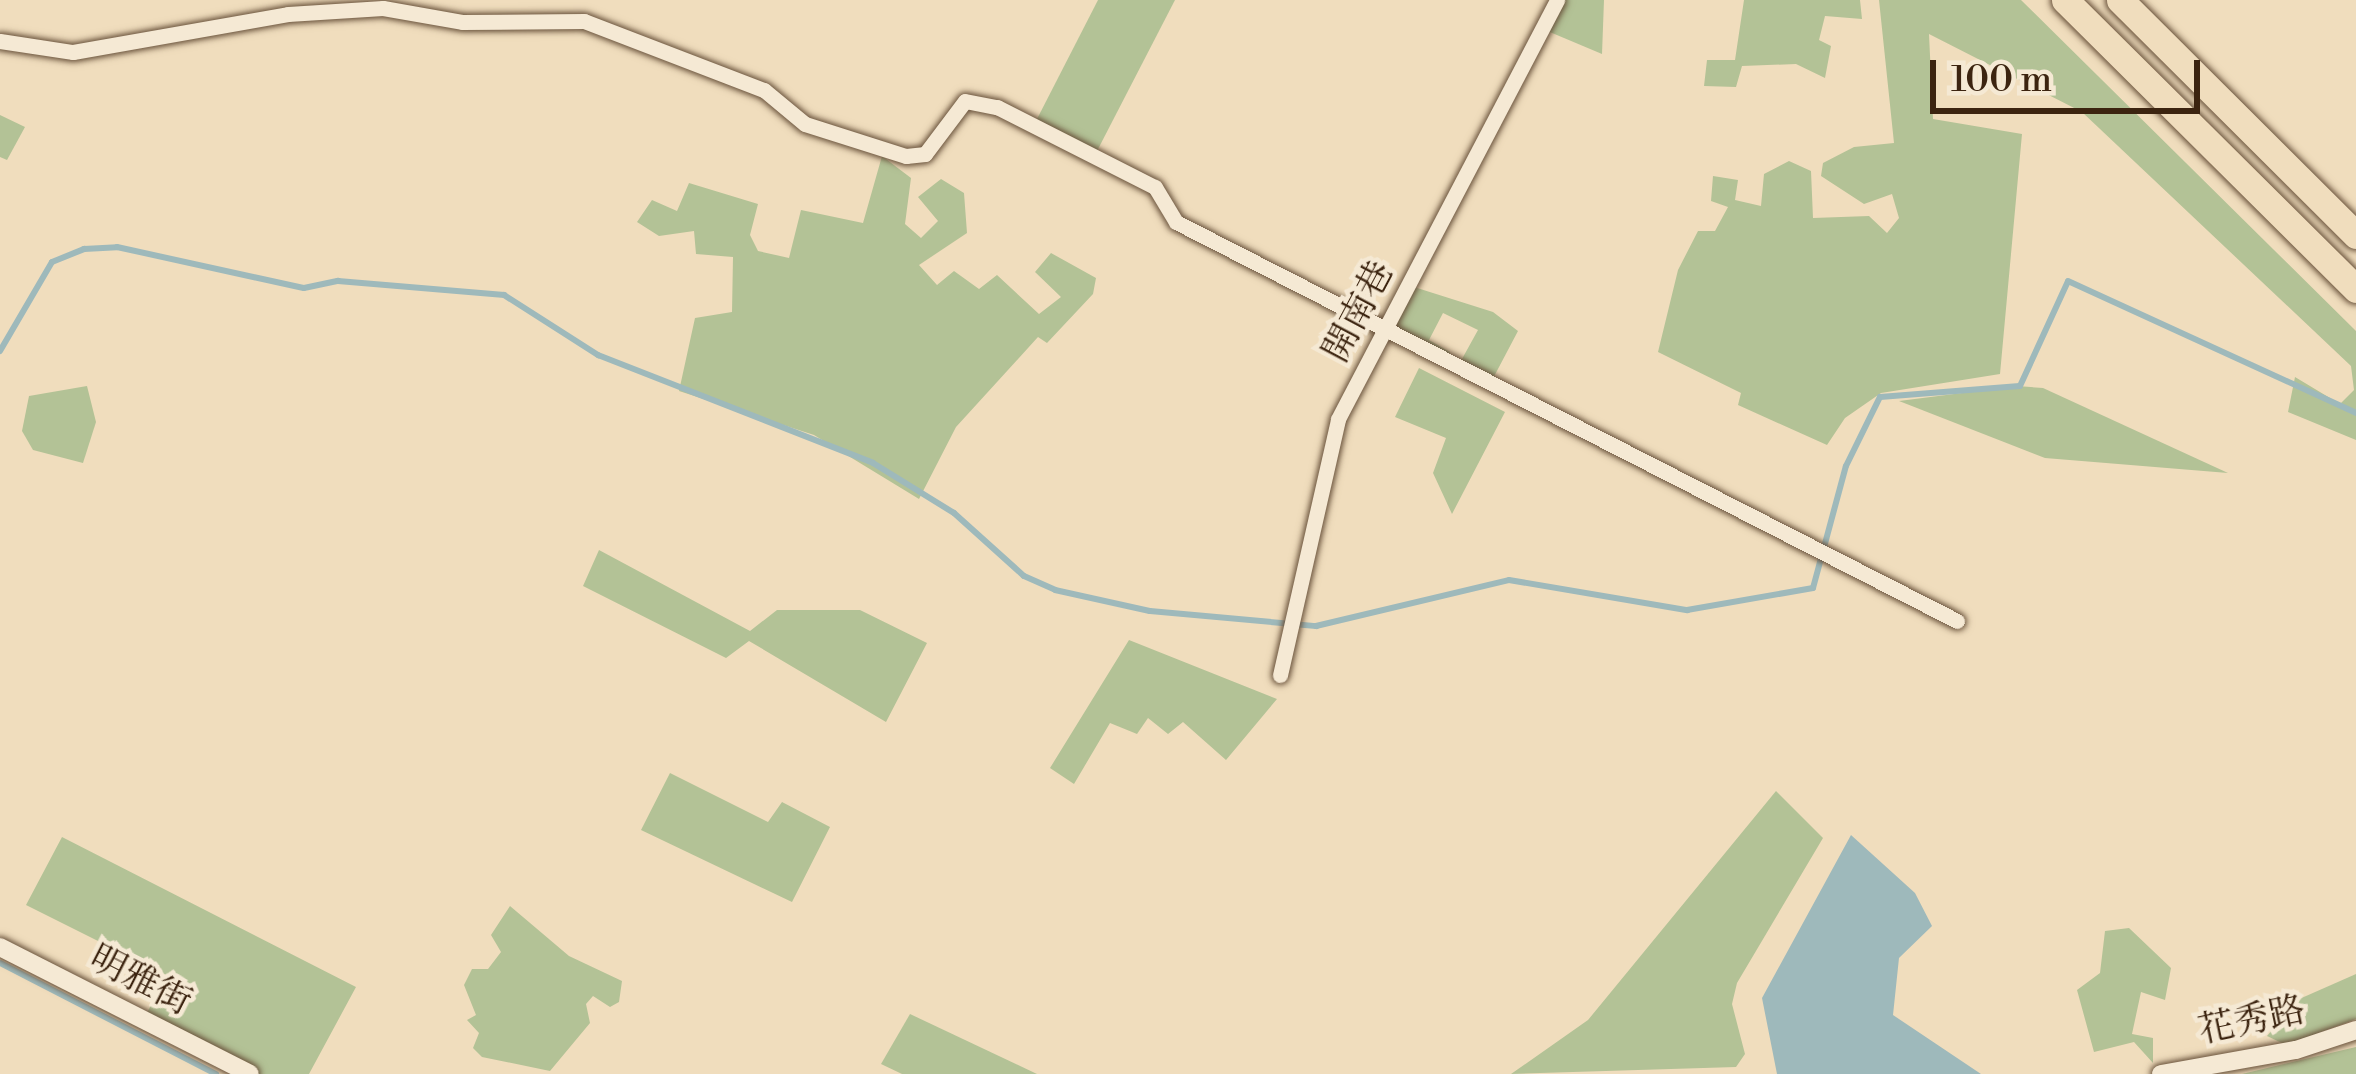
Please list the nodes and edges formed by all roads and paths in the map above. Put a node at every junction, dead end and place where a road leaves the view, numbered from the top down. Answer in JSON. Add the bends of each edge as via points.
{"nodes":[{"id":1,"x":1557,"y":0,"type":"edge"},
{"id":2,"x":2065,"y":0,"type":"edge"},
{"id":3,"x":2120,"y":0,"type":"edge"},
{"id":4,"x":0,"y":40,"type":"edge"},
{"id":5,"x":2356,"y":235,"type":"edge"},
{"id":6,"x":2356,"y":289,"type":"edge"},
{"id":7,"x":1383,"y":332,"type":"junction"},
{"id":8,"x":1957,"y":621,"type":"dead end"},
{"id":9,"x":1280,"y":675,"type":"dead end"},
{"id":10,"x":0,"y":947,"type":"edge"},
{"id":11,"x":2356,"y":1030,"type":"edge"},
{"id":12,"x":250,"y":1074,"type":"edge"},
{"id":13,"x":2162,"y":1074,"type":"edge"}],
"edges":[{"from":1,"to":7,"type":"street","name":"開南巷"},
{"from":2,"to":6,"type":"highway"},
{"from":3,"to":5,"type":"highway"},
{"from":4,"to":7,"type":"street","via":[[74,52],[288,14],[382,8],[463,22],[584,21],[764,91],[805,124],[906,156],[925,154],[965,101],[997,107],[1155,187],[1176,222]]},
{"from":7,"to":8,"type":"street"},
{"from":7,"to":9,"type":"street","name":"開南巷","via":[[1338,419]]},
{"from":10,"to":12,"type":"street","name":"明雅街"},
{"from":11,"to":13,"type":"street","name":"花秀路","via":[[2296,1050]]}]}
